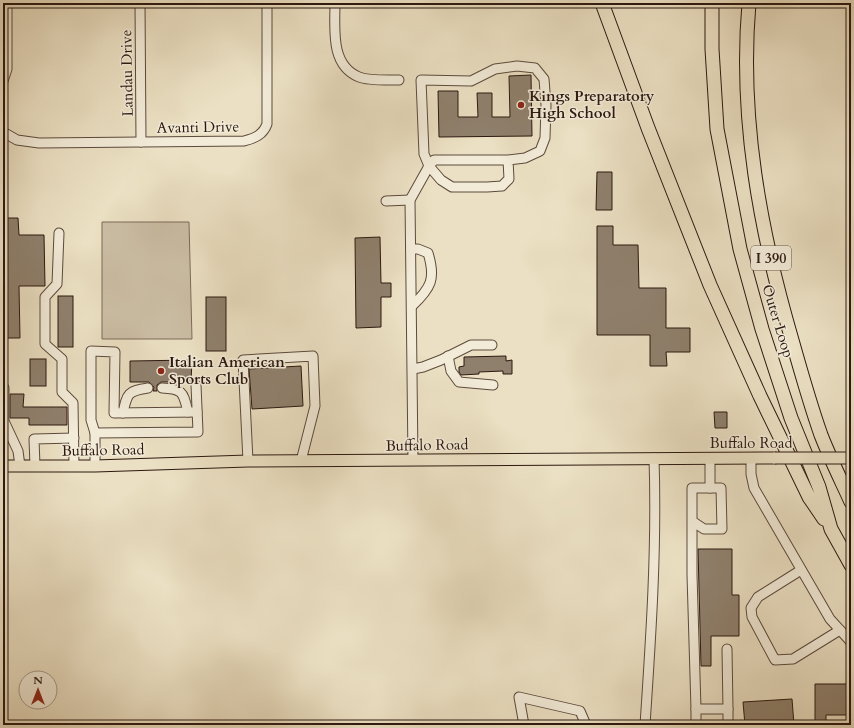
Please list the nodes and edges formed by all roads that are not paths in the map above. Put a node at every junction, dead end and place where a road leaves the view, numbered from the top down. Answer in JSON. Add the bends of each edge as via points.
{"nodes":[{"id":1,"x":7,"y":3,"type":"edge"},
{"id":2,"x":140,"y":3,"type":"edge"},
{"id":3,"x":267,"y":3,"type":"edge"},
{"id":4,"x":335,"y":3,"type":"edge"},
{"id":5,"x":602,"y":3,"type":"edge"},
{"id":6,"x":704,"y":3,"type":"edge"},
{"id":7,"x":712,"y":3,"type":"edge"},
{"id":8,"x":749,"y":3,"type":"edge"},
{"id":9,"x":712,"y":49,"type":"junction"},
{"id":10,"x":399,"y":80,"type":"dead end"},
{"id":11,"x":3,"y":81,"type":"edge"},
{"id":12,"x":3,"y":132,"type":"edge"},
{"id":13,"x":141,"y":142,"type":"junction"},
{"id":14,"x":508,"y":160,"type":"junction"},
{"id":15,"x":429,"y":166,"type":"junction"},
{"id":16,"x":410,"y":200,"type":"junction"},
{"id":17,"x":386,"y":202,"type":"dead end"},
{"id":18,"x":59,"y":232,"type":"dead end"},
{"id":19,"x":411,"y":249,"type":"junction"},
{"id":20,"x":412,"y":306,"type":"junction"},
{"id":21,"x":492,"y":345,"type":"dead end"},
{"id":22,"x":448,"y":356,"type":"junction"},
{"id":23,"x":413,"y":369,"type":"junction"},
{"id":24,"x":196,"y":385,"type":"dead end"},
{"id":25,"x":493,"y":385,"type":"dead end"},
{"id":26,"x":4,"y":388,"type":"edge"},
{"id":27,"x":148,"y":388,"type":"dead end"},
{"id":28,"x":162,"y":388,"type":"dead end"},
{"id":29,"x":193,"y":412,"type":"junction"},
{"id":30,"x":123,"y":413,"type":"junction"},
{"id":31,"x":95,"y":433,"type":"junction"},
{"id":32,"x":74,"y":438,"type":"junction"},
{"id":33,"x":654,"y":458,"type":"junction"},
{"id":34,"x":751,"y":458,"type":"junction"},
{"id":35,"x":851,"y":458,"type":"edge"},
{"id":36,"x":710,"y":459,"type":"junction"},
{"id":37,"x":413,"y":460,"type":"junction"},
{"id":38,"x":301,"y":461,"type":"junction"},
{"id":39,"x":248,"y":462,"type":"junction"},
{"id":40,"x":3,"y":466,"type":"edge"},
{"id":41,"x":20,"y":466,"type":"junction"},
{"id":42,"x":35,"y":466,"type":"junction"},
{"id":43,"x":74,"y":466,"type":"junction"},
{"id":44,"x":94,"y":466,"type":"junction"},
{"id":45,"x":710,"y":488,"type":"junction"},
{"id":46,"x":851,"y":502,"type":"edge"},
{"id":47,"x":692,"y":521,"type":"junction"},
{"id":48,"x":831,"y":529,"type":"junction"},
{"id":49,"x":851,"y":565,"type":"edge"},
{"id":50,"x":801,"y":570,"type":"junction"},
{"id":51,"x":840,"y":630,"type":"junction"},
{"id":52,"x":851,"y":642,"type":"edge"},
{"id":53,"x":727,"y":649,"type":"dead end"},
{"id":54,"x":696,"y":709,"type":"junction"},
{"id":55,"x":728,"y":709,"type":"junction"},
{"id":56,"x":524,"y":725,"type":"edge"},
{"id":57,"x":586,"y":725,"type":"edge"},
{"id":58,"x":645,"y":725,"type":"edge"},
{"id":59,"x":696,"y":725,"type":"edge"},
{"id":60,"x":728,"y":725,"type":"edge"}],
"edges":[{"from":1,"to":11,"type":"street","via":[[7,69]]},
{"from":2,"to":13,"type":"street","name":"Landau Drive"},
{"from":3,"to":13,"type":"street","name":"Avanti Drive","via":[[268,116],[264,132],[244,141]]},
{"from":4,"to":10,"type":"street","via":[[337,54],[341,63],[360,78]]},
{"from":5,"to":48,"type":"highway","via":[[710,285],[809,497]]},
{"from":6,"to":9,"type":"highway"},
{"from":7,"to":9,"type":"highway","name":"Outer Loop"},
{"from":8,"to":46,"type":"highway","name":"Outer Loop","number":"I 390","via":[[748,103],[762,217],[778,293],[799,366],[821,436]]},
{"from":9,"to":48,"type":"highway","name":"Outer Loop","number":"I 390","via":[[717,130],[740,249],[767,344]]},
{"from":12,"to":13,"type":"street","name":"Avanti Drive","via":[[17,140],[38,144]]},
{"from":14,"to":15,"type":"street","via":[[434,160]]},
{"from":14,"to":15,"type":"street","via":[[509,179],[502,186],[494,187],[452,187],[441,180]]},
{"from":14,"to":15,"type":"street","via":[[525,158],[540,151],[546,138],[544,79],[535,68],[517,66],[495,69],[471,81],[421,80],[424,154]]},
{"from":15,"to":16,"type":"street"},
{"from":16,"to":17,"type":"street"},
{"from":16,"to":19,"type":"street"},
{"from":18,"to":32,"type":"street","via":[[57,284],[45,298],[45,344],[62,359],[62,392],[73,403]]},
{"from":19,"to":20,"type":"street"},
{"from":19,"to":20,"type":"street","via":[[428,253],[432,267],[431,282],[425,294]]},
{"from":20,"to":23,"type":"street"},
{"from":21,"to":22,"type":"street","via":[[471,344]]},
{"from":22,"to":23,"type":"street"},
{"from":22,"to":25,"type":"street","via":[[451,371],[459,382]]},
{"from":23,"to":37,"type":"street"},
{"from":24,"to":29,"type":"street"},
{"from":26,"to":41,"type":"street","via":[[4,421],[18,451]]},
{"from":27,"to":30,"type":"street","via":[[134,390],[126,398]]},
{"from":28,"to":29,"type":"street","via":[[175,388],[184,395]]},
{"from":29,"to":30,"type":"street"},
{"from":29,"to":31,"type":"street","via":[[198,432]]},
{"from":30,"to":31,"type":"street","via":[[114,413],[115,352],[91,351],[91,420]]},
{"from":31,"to":44,"type":"street"},
{"from":32,"to":42,"type":"street","via":[[34,439]]},
{"from":32,"to":43,"type":"street"},
{"from":33,"to":36,"type":"main road","name":"Buffalo Road"},
{"from":33,"to":37,"type":"main road","name":"Buffalo Road"},
{"from":33,"to":58,"type":"street","via":[[656,512]]},
{"from":34,"to":35,"type":"main road","name":"Buffalo Road","bridge":true},
{"from":34,"to":36,"type":"main road","name":"Buffalo Road"},
{"from":34,"to":50,"type":"street","via":[[754,488]]},
{"from":36,"to":45,"type":"street"},
{"from":37,"to":38,"type":"main road","name":"Buffalo Road"},
{"from":38,"to":39,"type":"main road","name":"Buffalo Road"},
{"from":38,"to":39,"type":"street","via":[[315,406],[313,356],[243,360]]},
{"from":39,"to":44,"type":"main road","name":"Buffalo Road"},
{"from":40,"to":41,"type":"main road","name":"Buffalo Road"},
{"from":41,"to":42,"type":"main road","name":"Buffalo Road"},
{"from":42,"to":43,"type":"main road","name":"Buffalo Road"},
{"from":43,"to":44,"type":"main road","name":"Buffalo Road"},
{"from":45,"to":47,"type":"street","via":[[692,488]]},
{"from":45,"to":47,"type":"street","via":[[721,488],[722,529],[704,529]]},
{"from":47,"to":54,"type":"street"},
{"from":48,"to":49,"type":"highway","name":"Outer Loop","number":"I 390"},
{"from":50,"to":51,"type":"street","via":[[830,619]]},
{"from":50,"to":51,"type":"street","via":[[758,597],[751,608],[752,617],[775,660],[793,659]]},
{"from":51,"to":52,"type":"street"},
{"from":53,"to":55,"type":"street"},
{"from":54,"to":55,"type":"street"},
{"from":54,"to":59,"type":"street"},
{"from":55,"to":60,"type":"street"},
{"from":56,"to":57,"type":"street","via":[[519,697],[580,711]]}]}
